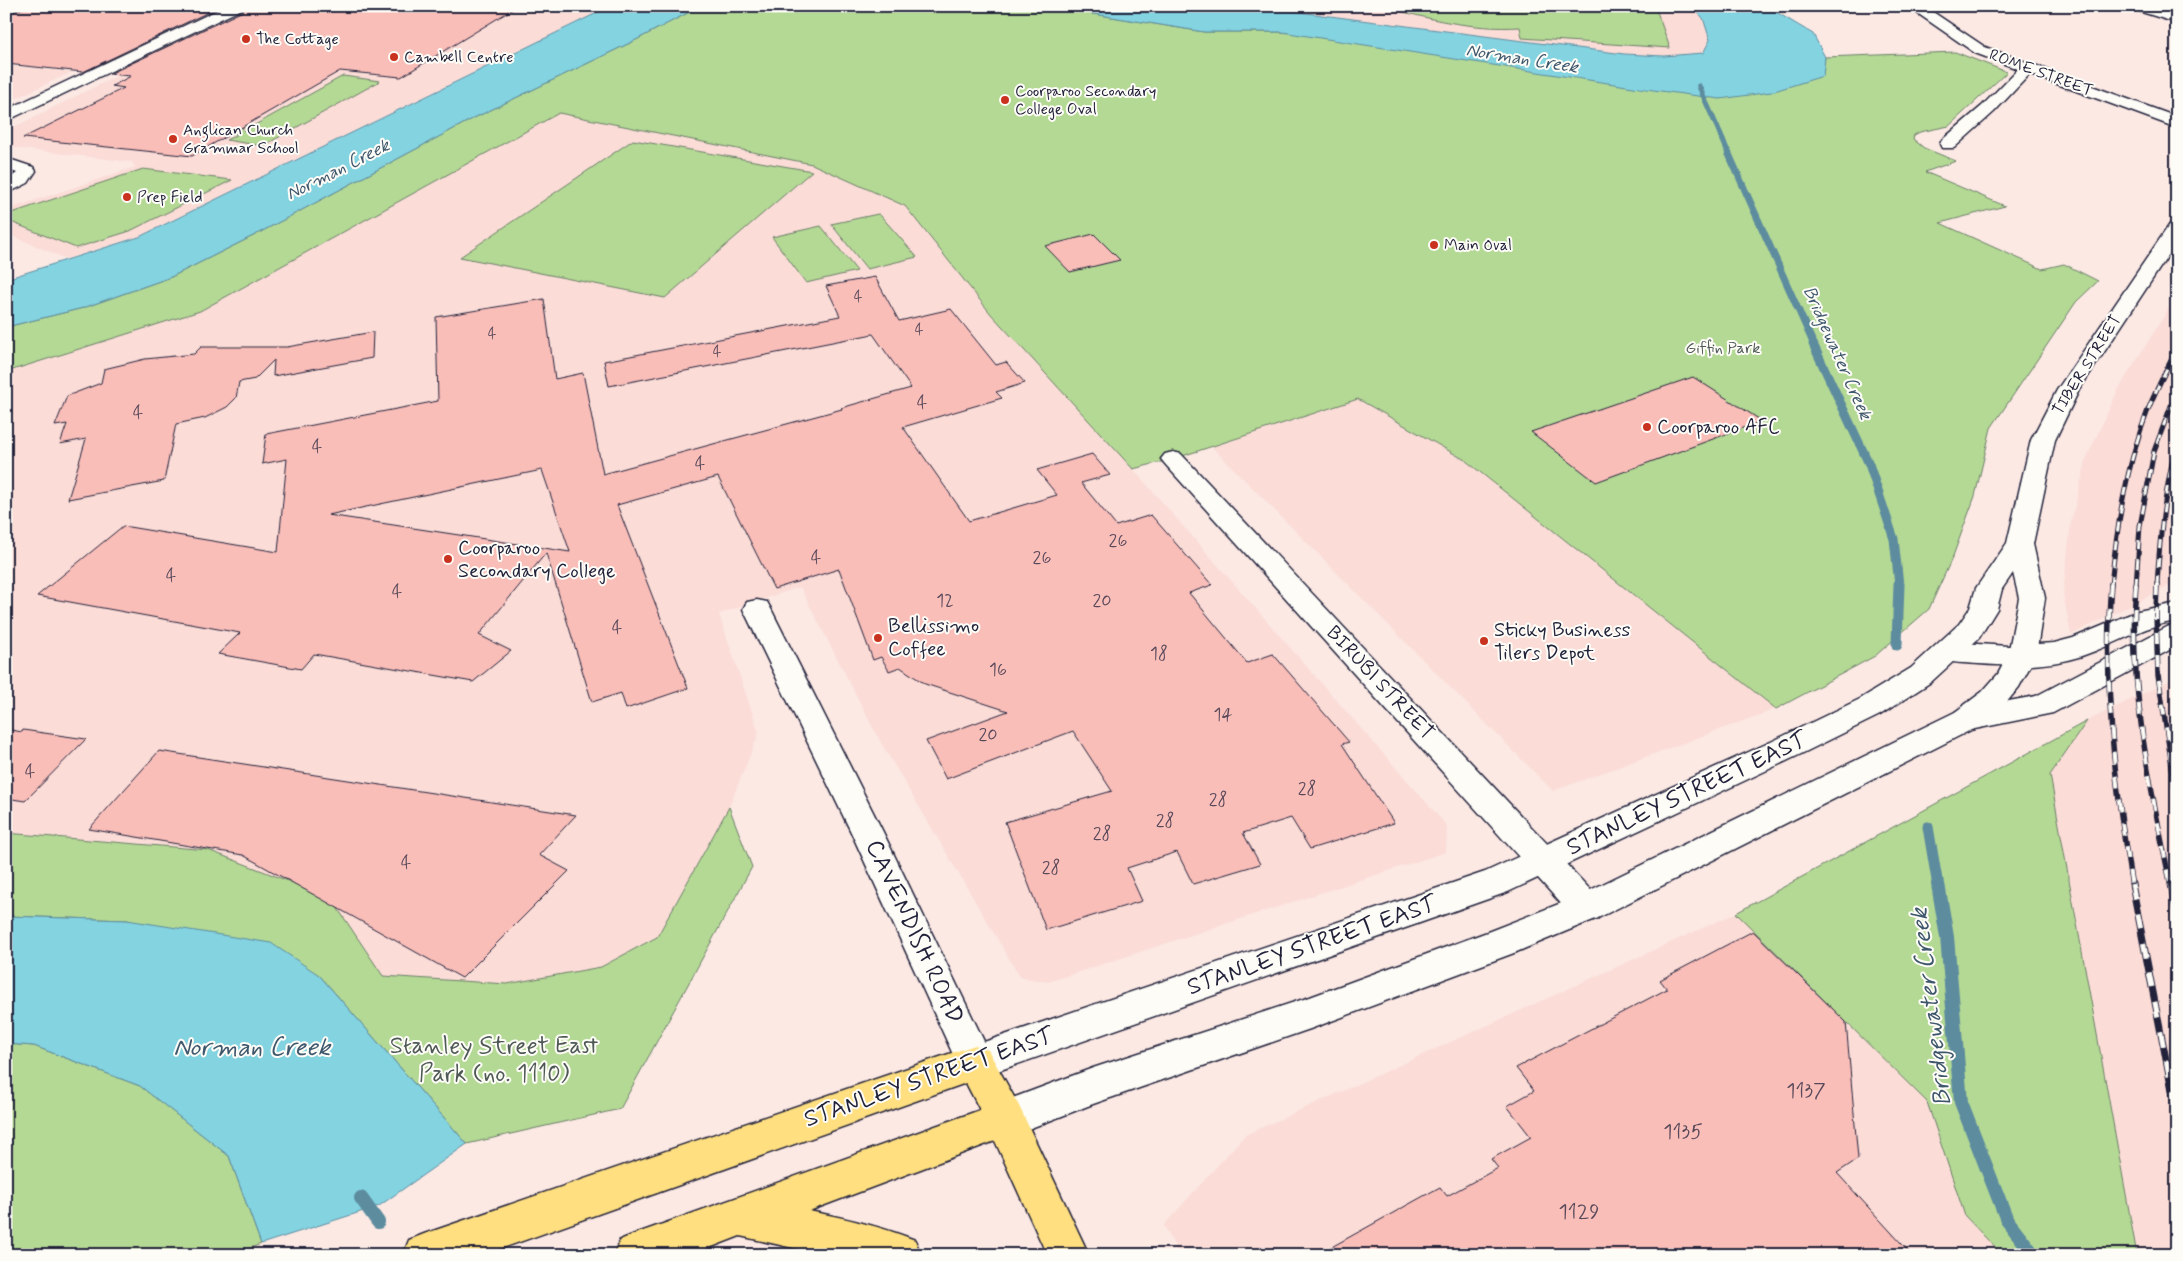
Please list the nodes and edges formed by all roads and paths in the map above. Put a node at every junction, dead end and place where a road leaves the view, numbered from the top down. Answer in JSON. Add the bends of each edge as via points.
{"nodes":[{"id":1,"x":237,"y":6,"type":"edge"},
{"id":2,"x":1914,"y":6,"type":"edge"},
{"id":3,"x":2137,"y":6,"type":"edge"},
{"id":4,"x":2177,"y":19,"type":"edge"},
{"id":5,"x":2028,"y":68,"type":"junction"},
{"id":6,"x":6,"y":116,"type":"edge"},
{"id":7,"x":2177,"y":123,"type":"edge"},
{"id":8,"x":1948,"y":144,"type":"dead end"},
{"id":9,"x":15,"y":167,"type":"edge"},
{"id":10,"x":6,"y":189,"type":"edge"},
{"id":11,"x":2177,"y":228,"type":"edge"},
{"id":12,"x":1173,"y":459,"type":"dead end"},
{"id":13,"x":2020,"y":544,"type":"junction"},
{"id":14,"x":758,"y":609,"type":"dead end"},
{"id":15,"x":2177,"y":612,"type":"edge"},
{"id":16,"x":2177,"y":634,"type":"edge"},
{"id":17,"x":1946,"y":652,"type":"junction"},
{"id":18,"x":2022,"y":655,"type":"junction"},
{"id":19,"x":1965,"y":720,"type":"junction"},
{"id":20,"x":1545,"y":861,"type":"junction"},
{"id":21,"x":1586,"y":908,"type":"junction"},
{"id":22,"x":975,"y":1062,"type":"junction"},
{"id":23,"x":1005,"y":1119,"type":"junction"},
{"id":24,"x":739,"y":1216,"type":"junction"},
{"id":25,"x":424,"y":1255,"type":"edge"},
{"id":26,"x":635,"y":1255,"type":"edge"},
{"id":27,"x":900,"y":1255,"type":"edge"},
{"id":28,"x":1068,"y":1255,"type":"edge"}],
"edges":[{"from":1,"to":6,"type":"street"},
{"from":2,"to":5,"type":"street","name":"ROME STREET","via":[[1974,47]]},
{"from":3,"to":4,"type":"street"},
{"from":5,"to":7,"type":"street","name":"ROME STREET"},
{"from":5,"to":8,"type":"street"},
{"from":9,"to":10,"type":"street","via":[[19,181]]},
{"from":11,"to":13,"type":"street","name":"TIBER STREET","via":[[2056,412],[2043,440]]},
{"from":12,"to":20,"type":"street","name":"BIRUBI STREET"},
{"from":13,"to":17,"type":"street","name":"TIBER STREET","via":[[1989,588],[1983,609],[1969,632]]},
{"from":13,"to":18,"type":"street","name":"TIBER STREET","via":[[2032,598]]},
{"from":14,"to":22,"type":"street","name":"CAVENDISH ROAD"},
{"from":15,"to":18,"type":"street","via":[[2156,614],[2069,650]]},
{"from":16,"to":19,"type":"street","via":[[2043,705]]},
{"from":17,"to":18,"type":"street"},
{"from":17,"to":20,"type":"street","name":"STANLEY STREET EAST","via":[[1921,675],[1870,707]]},
{"from":18,"to":19,"type":"street","name":"TIBER STREET","via":[[2009,680],[1992,700]]},
{"from":19,"to":21,"type":"street"},
{"from":20,"to":21,"type":"street","name":"BIRUBI STREET"},
{"from":20,"to":22,"type":"street","name":"STANLEY STREET EAST","via":[[1496,882]]},
{"from":21,"to":23,"type":"street","via":[[1310,1013]]},
{"from":22,"to":23,"type":"main road","name":"CAVENDISH ROAD"},
{"from":22,"to":25,"type":"main road","name":"STANLEY STREET EAST"},
{"from":23,"to":24,"type":"main road"},
{"from":23,"to":28,"type":"main road","name":"CAVENDISH ROAD"},
{"from":24,"to":26,"type":"main road"},
{"from":24,"to":27,"type":"main road","via":[[860,1242]]}]}
